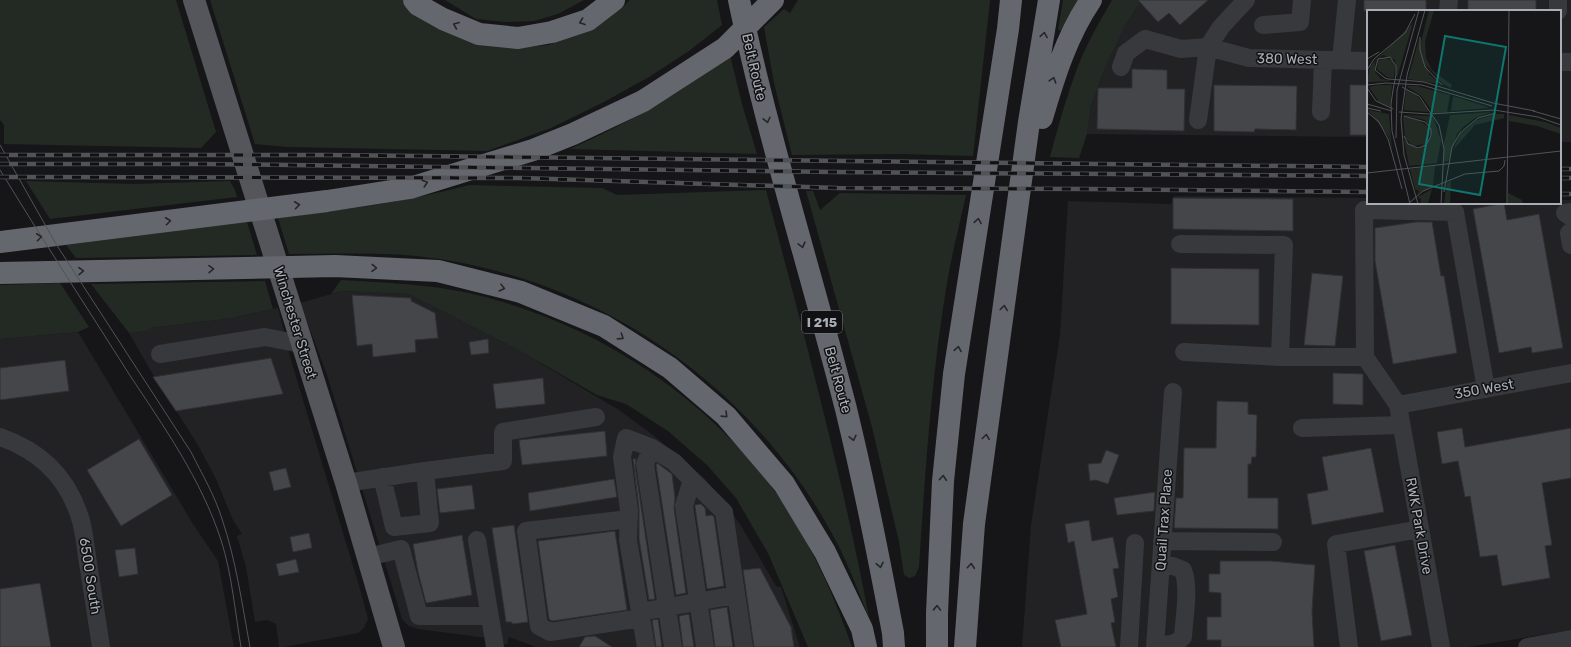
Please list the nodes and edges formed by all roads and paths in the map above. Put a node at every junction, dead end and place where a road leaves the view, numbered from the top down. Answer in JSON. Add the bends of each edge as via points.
{"nodes":[{"id":1,"x":194,"y":0,"type":"edge"},
{"id":2,"x":414,"y":0,"type":"edge"},
{"id":3,"x":614,"y":0,"type":"edge"},
{"id":4,"x":739,"y":0,"type":"edge"},
{"id":5,"x":773,"y":0,"type":"edge"},
{"id":6,"x":1011,"y":0,"type":"edge"},
{"id":7,"x":1049,"y":0,"type":"edge"},
{"id":8,"x":1091,"y":0,"type":"edge"},
{"id":9,"x":1246,"y":0,"type":"edge"},
{"id":10,"x":1302,"y":0,"type":"edge"},
{"id":11,"x":1347,"y":0,"type":"edge"},
{"id":12,"x":1449,"y":0,"type":"edge"},
{"id":13,"x":1448,"y":10,"type":"edge"},
{"id":14,"x":1263,"y":25,"type":"dead end"},
{"id":15,"x":1208,"y":47,"type":"junction"},
{"id":16,"x":1323,"y":60,"type":"junction"},
{"id":17,"x":1341,"y":60,"type":"junction"},
{"id":18,"x":1367,"y":61,"type":"edge"},
{"id":19,"x":1121,"y":67,"type":"dead end"},
{"id":20,"x":1321,"y":112,"type":"dead end"},
{"id":21,"x":1198,"y":120,"type":"dead end"},
{"id":22,"x":1571,"y":212,"type":"edge"},
{"id":23,"x":1571,"y":217,"type":"edge"},
{"id":24,"x":1571,"y":231,"type":"edge"},
{"id":25,"x":0,"y":242,"type":"edge"},
{"id":26,"x":1180,"y":244,"type":"dead end"},
{"id":27,"x":1571,"y":245,"type":"edge"},
{"id":28,"x":0,"y":273,"type":"edge"},
{"id":29,"x":1008,"y":282,"type":"junction"},
{"id":30,"x":301,"y":344,"type":"junction"},
{"id":31,"x":1184,"y":352,"type":"dead end"},
{"id":32,"x":160,"y":354,"type":"dead end"},
{"id":33,"x":1280,"y":357,"type":"junction"},
{"id":34,"x":1365,"y":357,"type":"junction"},
{"id":35,"x":1571,"y":373,"type":"edge"},
{"id":36,"x":1486,"y":389,"type":"junction"},
{"id":37,"x":1172,"y":392,"type":"dead end"},
{"id":38,"x":1398,"y":405,"type":"junction"},
{"id":39,"x":596,"y":417,"type":"dead end"},
{"id":40,"x":1401,"y":425,"type":"junction"},
{"id":41,"x":1302,"y":428,"type":"dead end"},
{"id":42,"x":0,"y":437,"type":"edge"},
{"id":43,"x":652,"y":448,"type":"junction"},
{"id":44,"x":425,"y":471,"type":"junction"},
{"id":45,"x":382,"y":477,"type":"junction"},
{"id":46,"x":692,"y":480,"type":"junction"},
{"id":47,"x":346,"y":483,"type":"junction"},
{"id":48,"x":628,"y":519,"type":"junction"},
{"id":49,"x":1420,"y":529,"type":"junction"},
{"id":50,"x":477,"y":540,"type":"dead end"},
{"id":51,"x":1162,"y":541,"type":"junction"},
{"id":52,"x":1273,"y":542,"type":"dead end"},
{"id":53,"x":1135,"y":543,"type":"dead end"},
{"id":54,"x":368,"y":557,"type":"junction"},
{"id":55,"x":1161,"y":566,"type":"junction"},
{"id":56,"x":736,"y":595,"type":"junction"},
{"id":57,"x":698,"y":602,"type":"junction"},
{"id":58,"x":667,"y":608,"type":"junction"},
{"id":59,"x":640,"y":615,"type":"junction"},
{"id":60,"x":489,"y":616,"type":"junction"},
{"id":61,"x":1571,"y":639,"type":"edge"},
{"id":62,"x":1156,"y":646,"type":"edge"},
{"id":63,"x":101,"y":647,"type":"edge"},
{"id":64,"x":394,"y":647,"type":"edge"},
{"id":65,"x":495,"y":647,"type":"edge"},
{"id":66,"x":646,"y":647,"type":"edge"},
{"id":67,"x":673,"y":647,"type":"edge"},
{"id":68,"x":705,"y":647,"type":"edge"},
{"id":69,"x":744,"y":647,"type":"edge"},
{"id":70,"x":866,"y":647,"type":"edge"},
{"id":71,"x":894,"y":647,"type":"edge"},
{"id":72,"x":937,"y":647,"type":"edge"},
{"id":73,"x":965,"y":647,"type":"edge"},
{"id":74,"x":1129,"y":647,"type":"edge"},
{"id":75,"x":1349,"y":647,"type":"edge"},
{"id":76,"x":1441,"y":647,"type":"edge"},
{"id":77,"x":1526,"y":647,"type":"edge"}],
"edges":[{"from":1,"to":30,"type":"main road","name":"Winchester Street"},
{"from":3,"to":2,"type":"highway","one_way":true,"via":[[588,20],[552,32],[518,38],[479,34],[443,19]]},
{"from":4,"to":71,"type":"highway","name":"Belt Route","number":"I 215","one_way":true,"via":[[770,132],[846,409],[871,516]]},
{"from":25,"to":5,"type":"highway","one_way":true,"via":[[327,201],[410,188],[533,150],[643,101],[725,48]]},
{"from":72,"to":6,"type":"highway","one_way":true,"via":[[943,481],[954,374]]},
{"from":29,"to":7,"type":"highway","one_way":true,"via":[[1029,122]]},
{"from":29,"to":8,"type":"highway","one_way":true,"via":[[1041,120],[1055,73]]},
{"from":9,"to":15,"type":"street","via":[[1221,27]]},
{"from":10,"to":14,"type":"street","via":[[1300,22]]},
{"from":11,"to":17,"type":"street"},
{"from":12,"to":13,"type":"street"},
{"from":15,"to":16,"type":"street","name":"380 West","via":[[1249,58]]},
{"from":15,"to":19,"type":"street","name":"380 West","via":[[1181,49],[1145,39],[1126,53]]},
{"from":15,"to":21,"type":"street"},
{"from":16,"to":17,"type":"street","name":"380 West"},
{"from":16,"to":20,"type":"street"},
{"from":17,"to":18,"type":"street","name":"380 West"},
{"from":22,"to":23,"type":"street","via":[[1565,213]]},
{"from":24,"to":27,"type":"street"},
{"from":26,"to":33,"type":"street","via":[[1284,245]]},
{"from":28,"to":70,"type":"highway","one_way":true,"via":[[335,266],[438,271],[521,292],[604,326],[670,368],[726,416],[784,484],[825,552],[862,629]]},
{"from":73,"to":29,"type":"highway","one_way":true,"via":[[974,524]]},
{"from":30,"to":32,"type":"street","via":[[265,337]]},
{"from":30,"to":47,"type":"main road","name":"Winchester Street"},
{"from":31,"to":33,"type":"street"},
{"from":33,"to":34,"type":"street"},
{"from":34,"to":36,"type":"street","via":[[1364,210],[1455,212]]},
{"from":34,"to":38,"type":"street"},
{"from":35,"to":36,"type":"street","name":"350 West"},
{"from":36,"to":38,"type":"street","name":"350 West"},
{"from":37,"to":51,"type":"street","name":"Quail Trax Place"},
{"from":38,"to":40,"type":"street","name":"RWK Park Drive"},
{"from":39,"to":44,"type":"street","via":[[504,432],[503,462]]},
{"from":40,"to":41,"type":"street"},
{"from":40,"to":49,"type":"street","name":"RWK Park Drive"},
{"from":42,"to":63,"type":"street","name":"6500 South","via":[[16,442],[38,456],[59,476],[76,506],[83,531]]},
{"from":43,"to":46,"type":"street","via":[[674,462]]},
{"from":43,"to":48,"type":"street","via":[[626,438],[622,457]]},
{"from":43,"to":58,"type":"street","via":[[645,464]]},
{"from":44,"to":45,"type":"street"},
{"from":44,"to":45,"type":"street","via":[[430,522],[394,527]]},
{"from":45,"to":47,"type":"street"},
{"from":46,"to":56,"type":"street","via":[[724,512]]},
{"from":46,"to":57,"type":"street","via":[[684,506]]},
{"from":47,"to":54,"type":"main road","name":"Winchester Street"},
{"from":48,"to":59,"type":"street","via":[[628,540]]},
{"from":48,"to":59,"type":"street","via":[[526,530],[539,626],[550,632]]},
{"from":49,"to":75,"type":"street","via":[[1336,544]]},
{"from":49,"to":76,"type":"street","name":"RWK Park Drive"},
{"from":50,"to":60,"type":"street"},
{"from":51,"to":52,"type":"street"},
{"from":51,"to":55,"type":"street","name":"Quail Trax Place"},
{"from":53,"to":74,"type":"street"},
{"from":54,"to":60,"type":"street","via":[[401,549],[419,616]]},
{"from":54,"to":64,"type":"main road","name":"Winchester Street"},
{"from":55,"to":62,"type":"street","name":"Quail Trax Place"},
{"from":55,"to":62,"type":"street","via":[[1174,566],[1183,570],[1186,590],[1183,637],[1177,644]]},
{"from":56,"to":57,"type":"street"},
{"from":56,"to":69,"type":"street"},
{"from":57,"to":58,"type":"street"},
{"from":57,"to":68,"type":"street"},
{"from":58,"to":59,"type":"street"},
{"from":58,"to":67,"type":"street"},
{"from":59,"to":66,"type":"street"},
{"from":60,"to":65,"type":"street"},
{"from":61,"to":77,"type":"street"}]}
